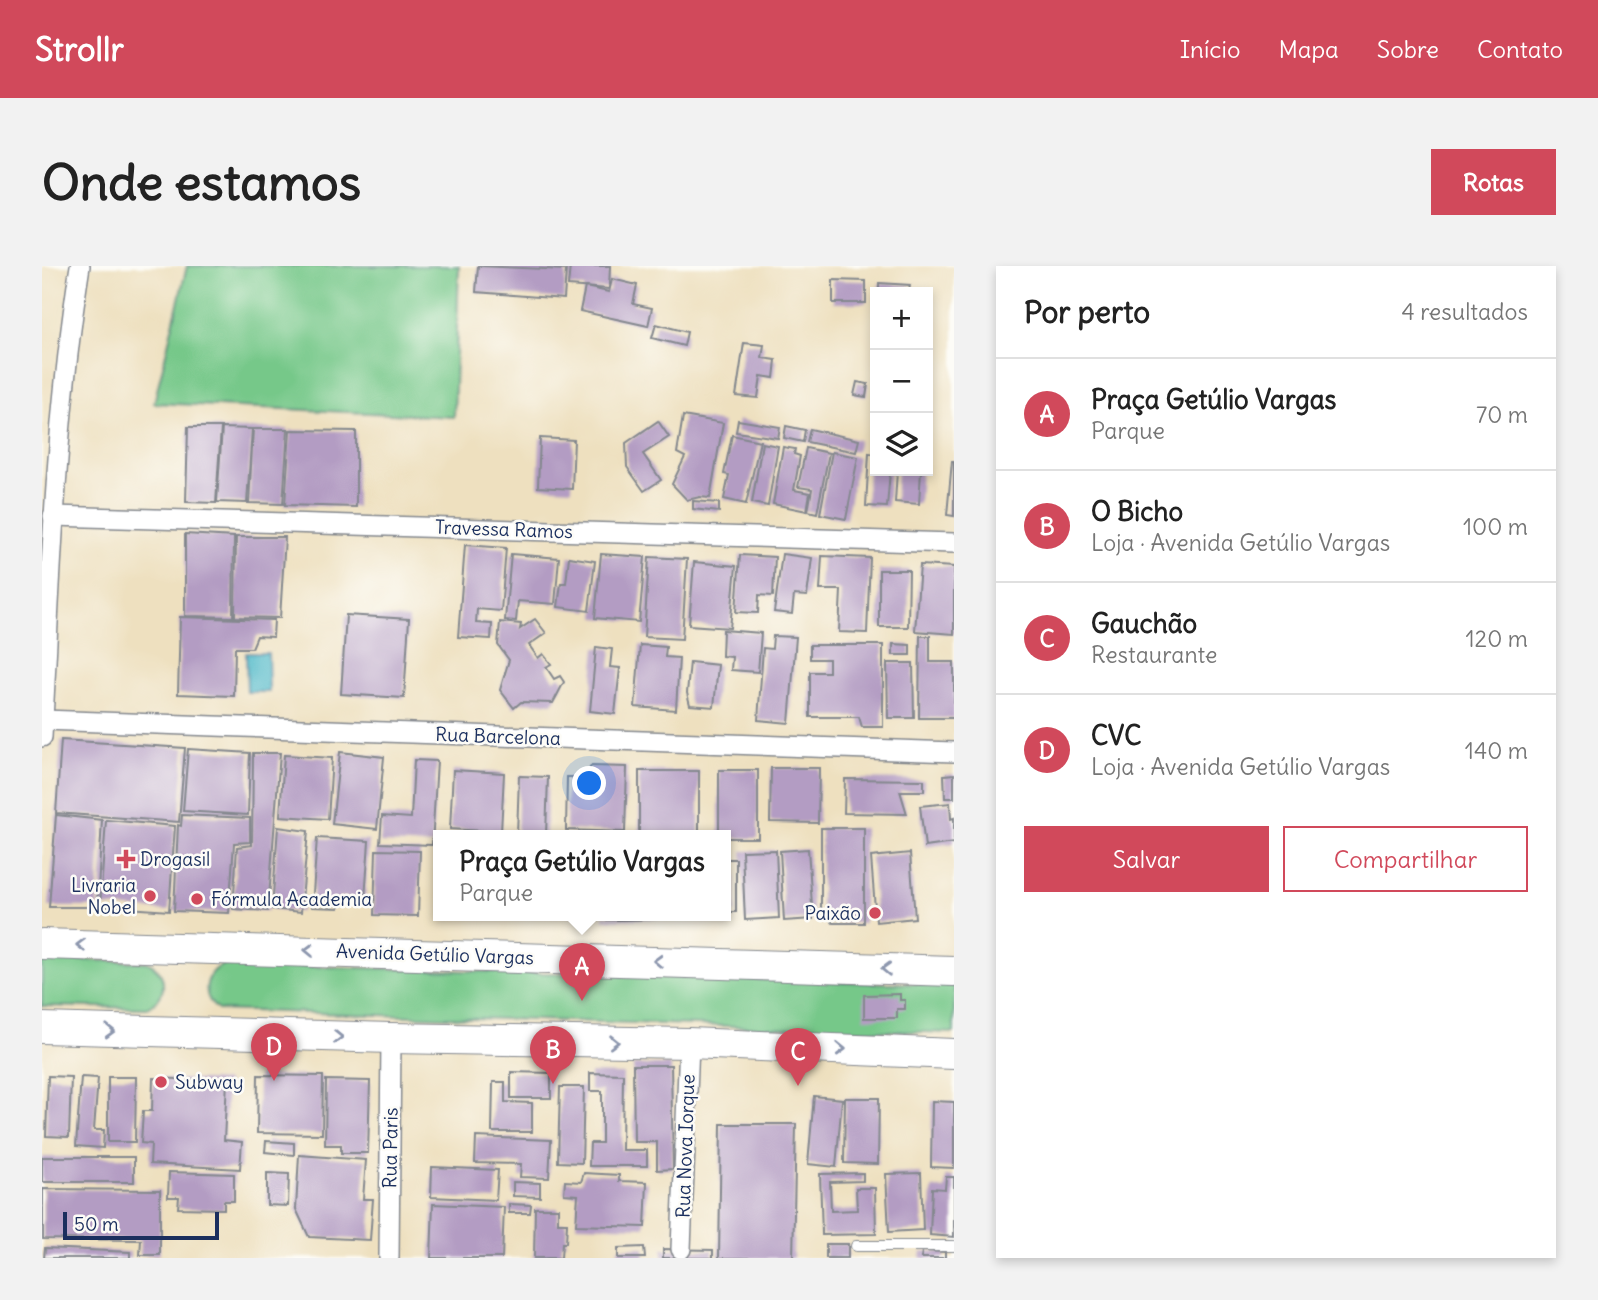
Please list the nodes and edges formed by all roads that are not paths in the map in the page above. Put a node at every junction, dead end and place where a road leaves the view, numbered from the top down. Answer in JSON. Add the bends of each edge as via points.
{"nodes":[{"id":1,"x":79,"y":266,"type":"edge"},
{"id":2,"x":53,"y":516,"type":"junction"},
{"id":3,"x":954,"y":543,"type":"edge"},
{"id":4,"x":43,"y":720,"type":"edge"},
{"id":5,"x":42,"y":737,"type":"edge"},
{"id":6,"x":954,"y":752,"type":"edge"},
{"id":7,"x":42,"y":944,"type":"edge"},
{"id":8,"x":954,"y":971,"type":"edge"},
{"id":9,"x":42,"y":1028,"type":"edge"},
{"id":10,"x":391,"y":1038,"type":"junction"},
{"id":11,"x":689,"y":1043,"type":"junction"},
{"id":12,"x":954,"y":1054,"type":"edge"},
{"id":13,"x":856,"y":1246,"type":"dead end"},
{"id":14,"x":954,"y":1246,"type":"edge"},
{"id":15,"x":681,"y":1250,"type":"dead end"},
{"id":16,"x":389,"y":1258,"type":"edge"}],
"edges":[{"from":1,"to":2,"type":"street","via":[[67,344]]},
{"from":2,"to":3,"type":"street","name":"Travessa Ramos"},
{"from":2,"to":4,"type":"street"},
{"from":4,"to":5,"type":"street"},
{"from":4,"to":6,"type":"street","name":"Rua Barcelona"},
{"from":8,"to":7,"type":"main road","name":"Avenida Getúlio Vargas","one_way":true},
{"from":9,"to":10,"type":"main road","one_way":true},
{"from":10,"to":11,"type":"main road","one_way":true},
{"from":10,"to":16,"type":"street","name":"Rua Paris"},
{"from":11,"to":12,"type":"main road","one_way":true},
{"from":11,"to":15,"type":"street","name":"Rua Nova Iorque"},
{"from":13,"to":14,"type":"lane"}]}
